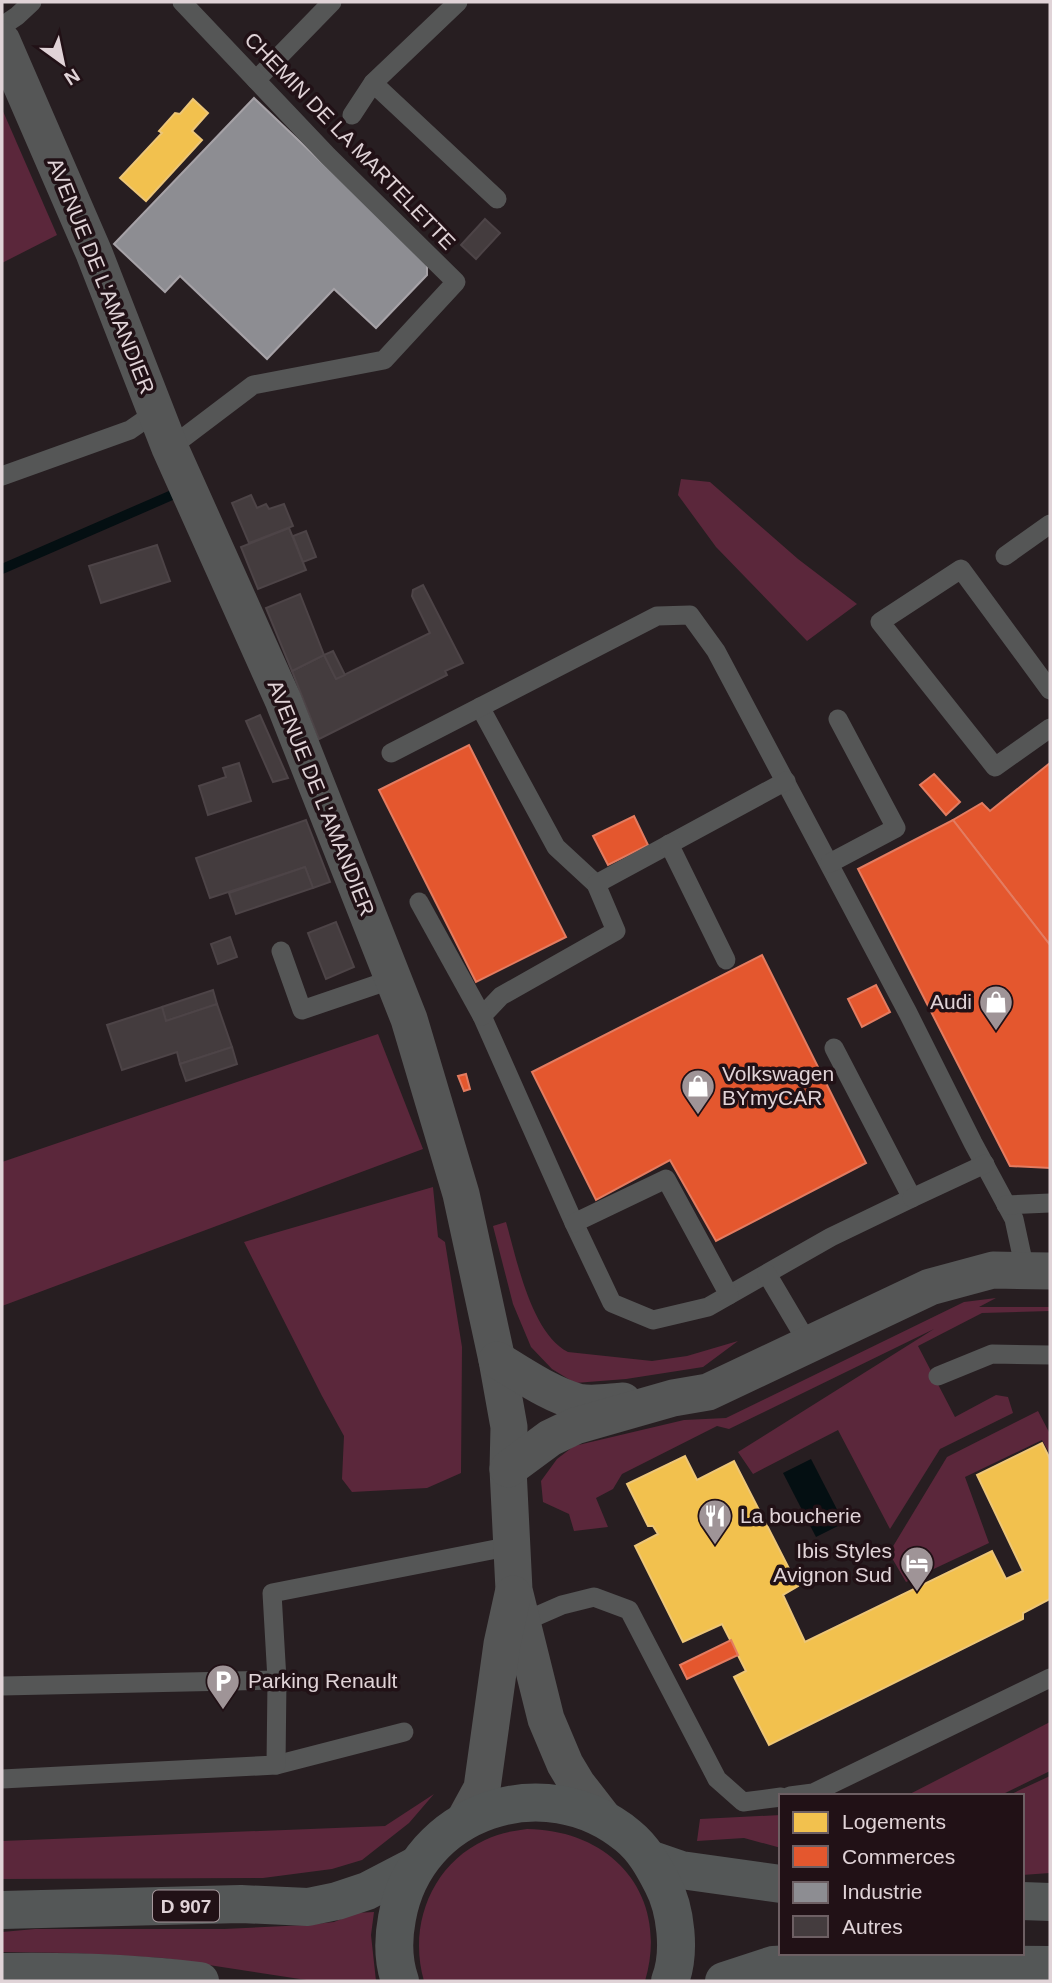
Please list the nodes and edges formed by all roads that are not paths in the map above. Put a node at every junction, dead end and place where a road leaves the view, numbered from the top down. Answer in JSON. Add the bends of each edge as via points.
{"nodes":[{"id":1,"x":32,"y":2,"type":"edge"},
{"id":2,"x":182,"y":2,"type":"edge"},
{"id":3,"x":332,"y":2,"type":"edge"},
{"id":4,"x":458,"y":2,"type":"edge"},
{"id":5,"x":2,"y":26,"type":"edge"},
{"id":6,"x":2,"y":41,"type":"edge"},
{"id":7,"x":256,"y":79,"type":"junction"},
{"id":8,"x":373,"y":83,"type":"junction"},
{"id":9,"x":352,"y":115,"type":"dead end"},
{"id":10,"x":497,"y":199,"type":"dead end"},
{"id":11,"x":156,"y":412,"type":"junction"},
{"id":12,"x":170,"y":448,"type":"junction"},
{"id":13,"x":2,"y":476,"type":"edge"},
{"id":14,"x":1050,"y":524,"type":"edge"},
{"id":15,"x":1004,"y":556,"type":"dead end"},
{"id":16,"x":1050,"y":690,"type":"edge"},
{"id":17,"x":480,"y":707,"type":"junction"},
{"id":18,"x":838,"y":719,"type":"dead end"},
{"id":19,"x":1050,"y":728,"type":"edge"},
{"id":20,"x":391,"y":753,"type":"dead end"},
{"id":21,"x":786,"y":781,"type":"junction"},
{"id":22,"x":669,"y":844,"type":"junction"},
{"id":23,"x":830,"y":863,"type":"junction"},
{"id":24,"x":596,"y":884,"type":"junction"},
{"id":25,"x":419,"y":902,"type":"dead end"},
{"id":26,"x":281,"y":951,"type":"dead end"},
{"id":27,"x":726,"y":960,"type":"dead end"},
{"id":28,"x":393,"y":979,"type":"junction"},
{"id":29,"x":482,"y":1016,"type":"junction"},
{"id":30,"x":834,"y":1048,"type":"dead end"},
{"id":31,"x":985,"y":1164,"type":"junction"},
{"id":32,"x":912,"y":1198,"type":"junction"},
{"id":33,"x":1050,"y":1203,"type":"edge"},
{"id":34,"x":1006,"y":1205,"type":"junction"},
{"id":35,"x":573,"y":1223,"type":"junction"},
{"id":36,"x":1038,"y":1270,"type":"edge"},
{"id":37,"x":766,"y":1274,"type":"junction"},
{"id":38,"x":729,"y":1295,"type":"junction"},
{"id":39,"x":809,"y":1345,"type":"junction"},
{"id":40,"x":1050,"y":1355,"type":"edge"},
{"id":41,"x":498,"y":1360,"type":"junction"},
{"id":42,"x":938,"y":1376,"type":"dead end"},
{"id":43,"x":673,"y":1398,"type":"junction"},
{"id":44,"x":578,"y":1402,"type":"junction"},
{"id":45,"x":509,"y":1427,"type":"junction"},
{"id":46,"x":508,"y":1469,"type":"junction"},
{"id":47,"x":512,"y":1546,"type":"junction"},
{"id":48,"x":519,"y":1606,"type":"junction"},
{"id":49,"x":1050,"y":1678,"type":"edge"},
{"id":50,"x":277,"y":1680,"type":"junction"},
{"id":51,"x":2,"y":1686,"type":"edge"},
{"id":52,"x":404,"y":1732,"type":"dead end"},
{"id":53,"x":276,"y":1765,"type":"junction"},
{"id":54,"x":2,"y":1779,"type":"edge"},
{"id":55,"x":805,"y":1794,"type":"edge"},
{"id":56,"x":779,"y":1797,"type":"edge"},
{"id":57,"x":605,"y":1820,"type":"junction"},
{"id":58,"x":464,"y":1821,"type":"junction"},
{"id":59,"x":649,"y":1859,"type":"junction"},
{"id":60,"x":417,"y":1865,"type":"junction"},
{"id":61,"x":779,"y":1884,"type":"edge"},
{"id":62,"x":1050,"y":1895,"type":"edge"},
{"id":63,"x":1024,"y":1900,"type":"edge"},
{"id":64,"x":1024,"y":1900,"type":"edge"},
{"id":65,"x":1050,"y":1902,"type":"edge"},
{"id":66,"x":2,"y":1910,"type":"edge"},
{"id":67,"x":1050,"y":1965,"type":"edge"},
{"id":68,"x":2,"y":1972,"type":"edge"},
{"id":69,"x":200,"y":1981,"type":"edge"},
{"id":70,"x":400,"y":1981,"type":"edge"},
{"id":71,"x":670,"y":1981,"type":"edge"},
{"id":72,"x":724,"y":1981,"type":"edge"}],
"edges":[{"from":1,"to":5,"type":"lane"},
{"from":2,"to":7,"type":"lane","name":"CHEMIN DE LA MARTELETTE"},
{"from":3,"to":7,"type":"lane"},
{"from":4,"to":8,"type":"lane"},
{"from":6,"to":11,"type":"street","name":"AVENUE DE L'AMANDIER","via":[[94,253]]},
{"from":7,"to":12,"type":"lane","name":"CHEMIN DE LA MARTELETTE","via":[[456,282],[384,360],[253,385]]},
{"from":8,"to":9,"type":"lane"},
{"from":8,"to":10,"type":"lane"},
{"from":11,"to":12,"type":"street","name":"AVENUE DE L'AMANDIER"},
{"from":11,"to":13,"type":"lane","via":[[130,430]]},
{"from":12,"to":28,"type":"street","name":"AVENUE DE L'AMANDIER","via":[[283,700]]},
{"from":14,"to":15,"type":"lane"},
{"from":16,"to":19,"type":"lane","via":[[961,569],[880,622],[995,767]]},
{"from":17,"to":20,"type":"lane"},
{"from":17,"to":21,"type":"lane","via":[[657,616],[690,615],[716,651]]},
{"from":17,"to":24,"type":"lane","via":[[556,847]]},
{"from":18,"to":23,"type":"lane","via":[[895,828]]},
{"from":21,"to":22,"type":"lane"},
{"from":21,"to":23,"type":"lane"},
{"from":22,"to":24,"type":"lane"},
{"from":22,"to":27,"type":"lane"},
{"from":23,"to":31,"type":"lane"},
{"from":24,"to":29,"type":"lane","via":[[615,931],[500,996]]},
{"from":25,"to":29,"type":"lane"},
{"from":26,"to":28,"type":"lane","via":[[302,1010]]},
{"from":28,"to":41,"type":"street","name":"AVENUE DE L'AMANDIER","via":[[461,1194]]},
{"from":29,"to":35,"type":"lane"},
{"from":30,"to":32,"type":"lane"},
{"from":31,"to":32,"type":"lane"},
{"from":31,"to":34,"type":"lane"},
{"from":32,"to":37,"type":"lane"},
{"from":33,"to":34,"type":"lane"},
{"from":34,"to":36,"type":"lane"},
{"from":35,"to":38,"type":"lane","via":[[612,1303],[653,1320],[708,1307]]},
{"from":35,"to":38,"type":"lane","via":[[666,1179]]},
{"from":36,"to":39,"type":"street","via":[[993,1270],[930,1287]]},
{"from":37,"to":38,"type":"lane"},
{"from":37,"to":39,"type":"lane"},
{"from":39,"to":43,"type":"street","via":[[708,1392]]},
{"from":40,"to":42,"type":"lane","via":[[992,1354]]},
{"from":41,"to":44,"type":"street"},
{"from":41,"to":45,"type":"street","name":"AVENUE DE L'AMANDIER"},
{"from":43,"to":44,"type":"street"},
{"from":43,"to":46,"type":"street","via":[[575,1426]]},
{"from":44,"to":45,"type":"street","via":[[557,1405]]},
{"from":45,"to":46,"type":"street","name":"AVENUE DE L'AMANDIER"},
{"from":46,"to":47,"type":"street","name":"AVENUE DE L'AMANDIER"},
{"from":47,"to":48,"type":"street","name":"AVENUE DE L'AMANDIER"},
{"from":47,"to":50,"type":"lane","via":[[272,1593]]},
{"from":48,"to":56,"type":"lane","via":[[562,1605],[594,1597],[629,1610],[717,1779],[743,1802]]},
{"from":48,"to":57,"type":"street","name":"AVENUE DE L'AMANDIER","via":[[546,1719],[565,1764]]},
{"from":48,"to":58,"type":"street","name":"AVENUE DE L'AMANDIER","via":[[502,1644],[482,1788]]},
{"from":49,"to":55,"type":"lane"},
{"from":50,"to":51,"type":"lane"},
{"from":50,"to":53,"type":"lane"},
{"from":52,"to":53,"type":"lane"},
{"from":53,"to":54,"type":"lane"},
{"from":57,"to":58,"type":"main road","via":[[559,1803],[535,1801],[486,1810]]},
{"from":57,"to":59,"type":"main road"},
{"from":58,"to":60,"type":"main road","via":[[438,1840]]},
{"from":59,"to":61,"type":"main road","via":[[681,1870]]},
{"from":59,"to":71,"type":"main road","via":[[668,1894],[676,1933]]},
{"from":60,"to":66,"type":"main road","number":"D 907","via":[[367,1891],[308,1907],[241,1904]]},
{"from":60,"to":70,"type":"main road","via":[[406,1885],[395,1929]]},
{"from":62,"to":63,"type":"street"},
{"from":64,"to":65,"type":"main road"},
{"from":67,"to":72,"type":"main road","via":[[809,1963],[773,1965]]},
{"from":68,"to":69,"type":"main road","via":[[79,1971]]}]}
